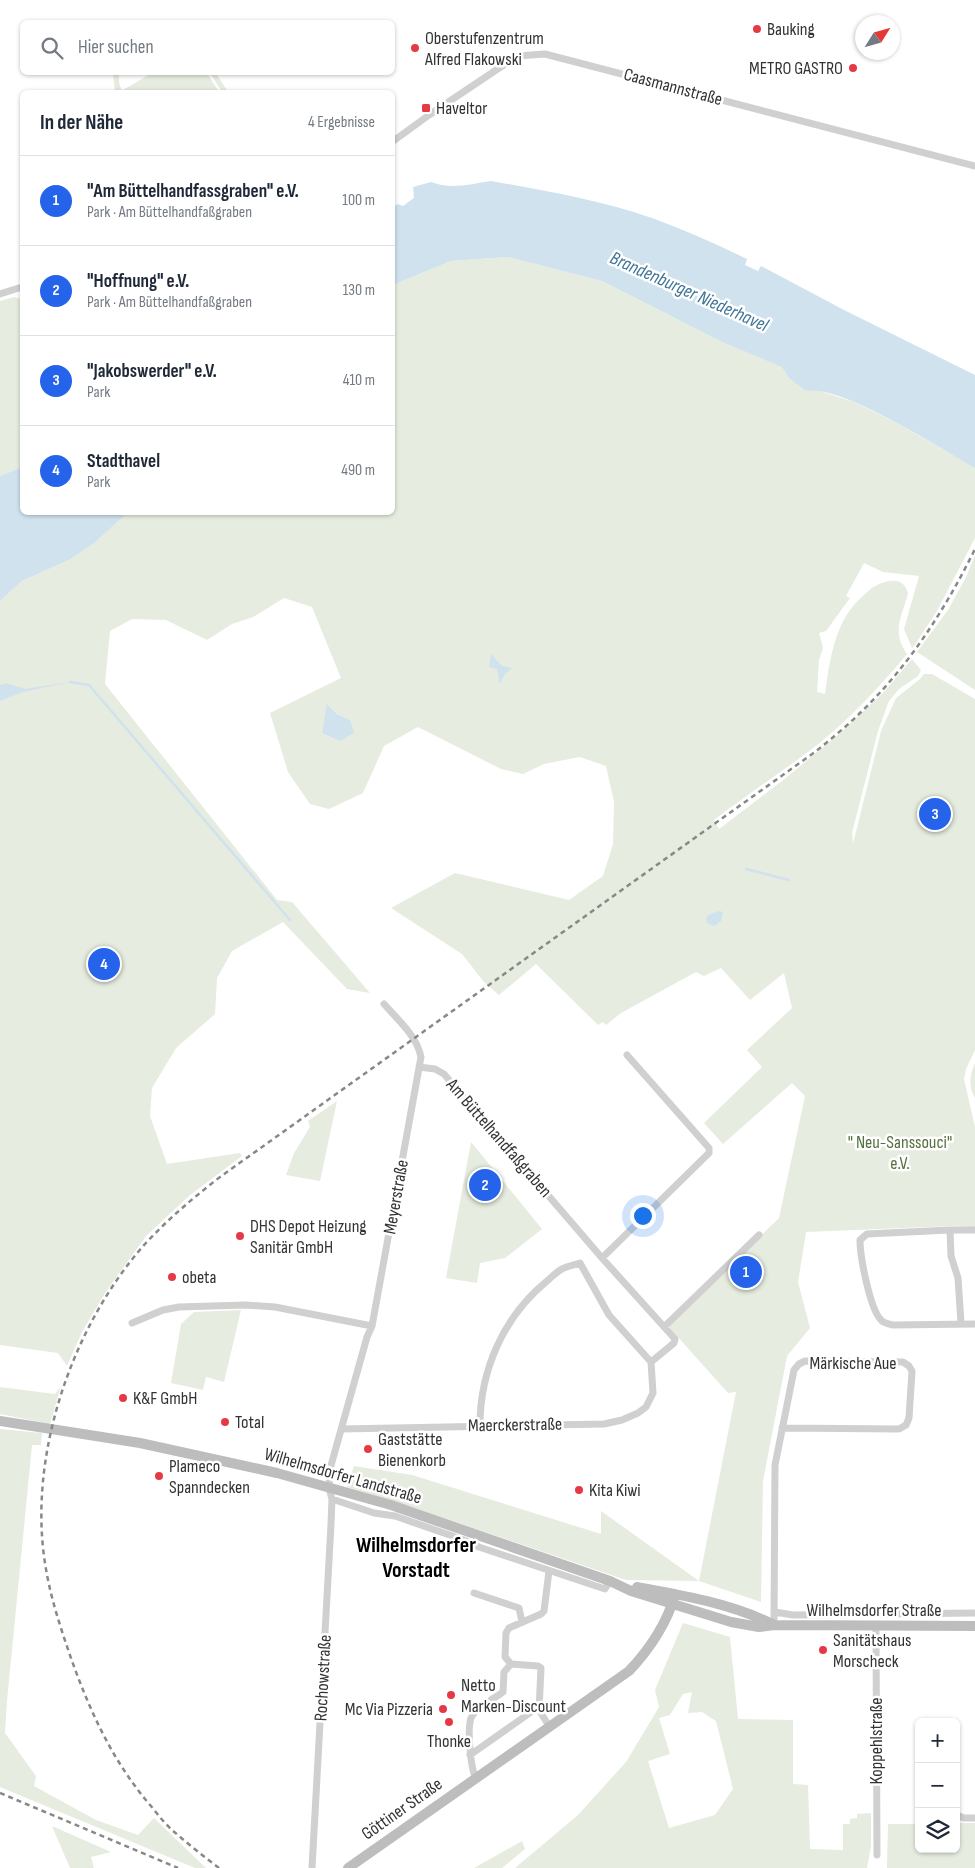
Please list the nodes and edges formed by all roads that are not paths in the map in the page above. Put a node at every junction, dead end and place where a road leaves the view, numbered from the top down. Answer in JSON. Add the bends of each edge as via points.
{"nodes":[{"id":1,"x":395,"y":140,"type":"edge"},
{"id":2,"x":975,"y":166,"type":"edge"},
{"id":3,"x":20,"y":288,"type":"edge"},
{"id":4,"x":0,"y":294,"type":"edge"},
{"id":5,"x":384,"y":1004,"type":"dead end"},
{"id":6,"x":628,"y":1055,"type":"dead end"},
{"id":7,"x":419,"y":1068,"type":"junction"},
{"id":8,"x":950,"y":1230,"type":"junction"},
{"id":9,"x":975,"y":1230,"type":"edge"},
{"id":10,"x":759,"y":1235,"type":"dead end"},
{"id":11,"x":602,"y":1258,"type":"junction"},
{"id":12,"x":132,"y":1322,"type":"dead end"},
{"id":13,"x":961,"y":1323,"type":"junction"},
{"id":14,"x":975,"y":1324,"type":"edge"},
{"id":15,"x":372,"y":1326,"type":"junction"},
{"id":16,"x":664,"y":1327,"type":"junction"},
{"id":17,"x":651,"y":1362,"type":"junction"},
{"id":18,"x":0,"y":1421,"type":"edge"},
{"id":19,"x":480,"y":1425,"type":"junction"},
{"id":20,"x":342,"y":1428,"type":"junction"},
{"id":21,"x":782,"y":1428,"type":"junction"},
{"id":22,"x":331,"y":1494,"type":"junction"},
{"id":23,"x":544,"y":1564,"type":"junction"},
{"id":24,"x":549,"y":1571,"type":"junction"},
{"id":25,"x":613,"y":1582,"type":"junction"},
{"id":26,"x":474,"y":1594,"type":"dead end"},
{"id":27,"x":674,"y":1599,"type":"junction"},
{"id":28,"x":698,"y":1600,"type":"joint"},
{"id":29,"x":694,"y":1611,"type":"joint"},
{"id":30,"x":774,"y":1612,"type":"junction"},
{"id":31,"x":975,"y":1614,"type":"edge"},
{"id":32,"x":522,"y":1622,"type":"junction"},
{"id":33,"x":774,"y":1625,"type":"junction"},
{"id":34,"x":876,"y":1626,"type":"junction"},
{"id":35,"x":975,"y":1626,"type":"edge"},
{"id":36,"x":511,"y":1664,"type":"junction"},
{"id":37,"x":540,"y":1710,"type":"junction"},
{"id":38,"x":549,"y":1726,"type":"junction"},
{"id":39,"x":470,"y":1755,"type":"junction"},
{"id":40,"x":475,"y":1778,"type":"junction"},
{"id":41,"x":960,"y":1816,"type":"edge"},
{"id":42,"x":975,"y":1818,"type":"edge"},
{"id":43,"x":876,"y":1855,"type":"dead end"},
{"id":44,"x":312,"y":1868,"type":"edge"},
{"id":45,"x":348,"y":1868,"type":"edge"}],
"edges":[{"from":1,"to":2,"type":"street","name":"Caasmannstraße","via":[[516,56],[545,54]]},
{"from":3,"to":4,"type":"street"},
{"from":5,"to":7,"type":"street","via":[[419,1047]]},
{"from":6,"to":11,"type":"street","via":[[709,1148],[709,1153]]},
{"from":7,"to":11,"type":"street","name":"Am Büttelhandfaßgraben","via":[[435,1069],[444,1074]]},
{"from":7,"to":15,"type":"street","name":"Meyerstraße"},
{"from":8,"to":9,"type":"street"},
{"from":8,"to":13,"type":"street"},
{"from":8,"to":13,"type":"street","via":[[867,1234],[860,1240],[860,1247],[866,1279],[878,1317],[883,1322],[893,1325]]},
{"from":10,"to":16,"type":"street"},
{"from":11,"to":16,"type":"street","name":"Am Büttelhandfaßgraben"},
{"from":12,"to":15,"type":"street","via":[[179,1307],[246,1305],[275,1307]]},
{"from":13,"to":14,"type":"street"},
{"from":15,"to":20,"type":"street","name":"Meyerstraße"},
{"from":16,"to":17,"type":"street","name":"Am Büttelhandfaßgraben","via":[[675,1339],[674,1343]]},
{"from":17,"to":19,"type":"street","name":"Maerckerstraße","via":[[654,1385],[650,1400],[628,1418],[604,1424]]},
{"from":17,"to":19,"type":"street","via":[[609,1315],[580,1263],[562,1268],[520,1308],[508,1325],[492,1361],[480,1405]]},
{"from":18,"to":22,"type":"main road","name":"Wilhelmsdorfer Landstraße","via":[[140,1443],[277,1473]]},
{"from":19,"to":20,"type":"street","name":"Maerckerstraße"},
{"from":20,"to":22,"type":"street","name":"Meyerstraße","via":[[330,1469]]},
{"from":21,"to":21,"type":"street","name":"Märkische Aue","via":[[794,1370],[805,1361],[903,1362],[912,1371],[910,1418],[899,1429]]},
{"from":21,"to":30,"type":"street","name":"Märkische Aue","via":[[775,1465]]},
{"from":22,"to":23,"type":"main road","name":"Wilhelmsdorfer Landstraße","via":[[391,1505]]},
{"from":22,"to":44,"type":"street","name":"Rochowstraße"},
{"from":23,"to":24,"type":"street","name":"Wilhelmsdorfer Landstraße"},
{"from":23,"to":25,"type":"main road","name":"Wilhelmsdorfer Landstraße"},
{"from":24,"to":25,"type":"street","name":"Wilhelmsdorfer Landstraße","via":[[605,1589]]},
{"from":24,"to":32,"type":"street","via":[[544,1611]]},
{"from":25,"to":27,"type":"main road","name":"Wilhelmsdorfer Landstraße","via":[[632,1591]]},
{"from":26,"to":32,"type":"street","via":[[519,1608]]},
{"from":27,"to":28,"type":"main road","name":"Wilhelmsdorfer Landstraße"},
{"from":27,"to":29,"type":"main road","name":"Wilhelmsdorfer Landstraße"},
{"from":27,"to":38,"type":"main road","name":"Göttiner Straße","via":[[643,1656],[629,1671]]},
{"from":28,"to":33,"type":"main road","name":"Wilhelmsdorfer Straße","via":[[754,1615]]},
{"from":29,"to":33,"type":"main road","name":"Wilhelmsdorfer Straße","via":[[731,1622]]},
{"from":30,"to":31,"type":"street"},
{"from":30,"to":33,"type":"street","name":"Märkische Aue"},
{"from":32,"to":36,"type":"street","via":[[506,1633],[505,1657]]},
{"from":33,"to":34,"type":"main road","name":"Wilhelmsdorfer Straße"},
{"from":34,"to":35,"type":"main road","name":"Wilhelmsdorfer Straße"},
{"from":34,"to":43,"type":"street","name":"Koppehlstraße"},
{"from":36,"to":37,"type":"street","via":[[541,1668]]},
{"from":36,"to":39,"type":"street","via":[[504,1672],[503,1692],[472,1717]]},
{"from":37,"to":38,"type":"street"},
{"from":37,"to":39,"type":"street","via":[[534,1710]]},
{"from":38,"to":40,"type":"main road","name":"Göttiner Straße"},
{"from":39,"to":40,"type":"street"},
{"from":40,"to":45,"type":"main road","name":"Göttiner Straße"},
{"from":41,"to":42,"type":"street"}]}
